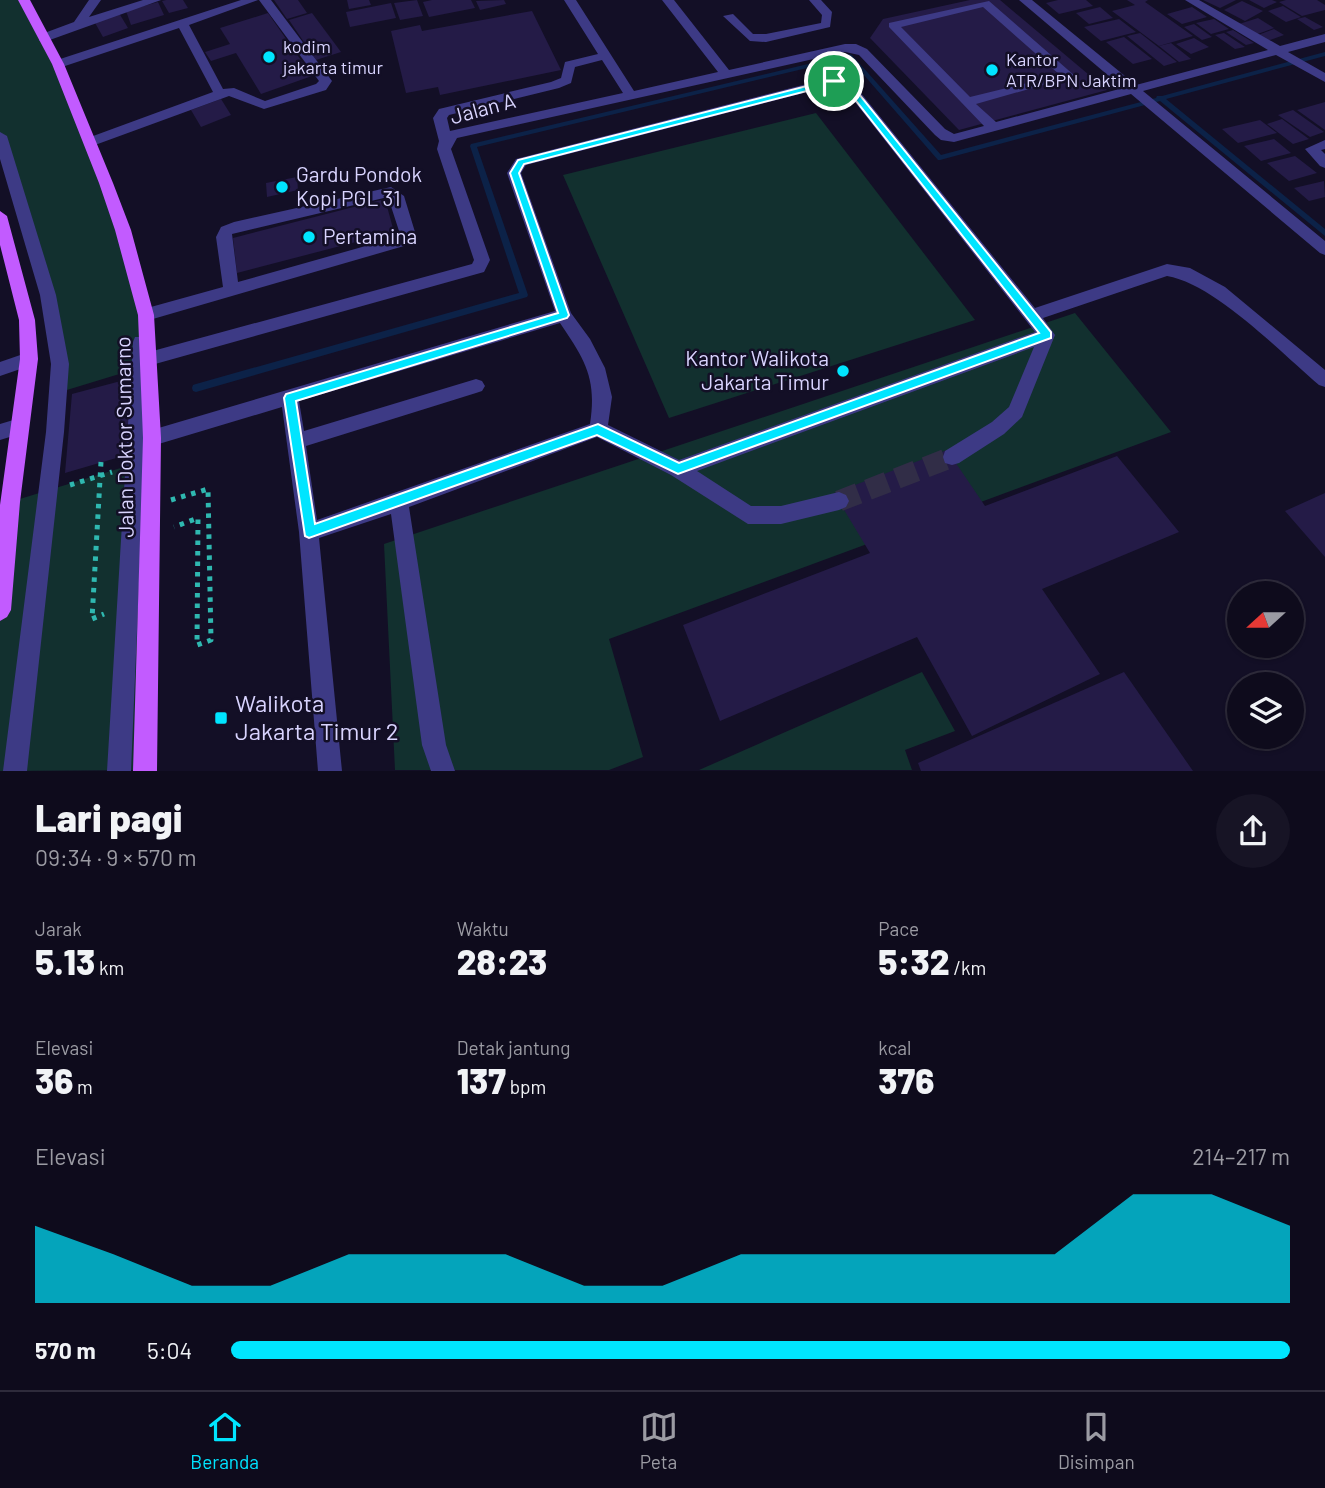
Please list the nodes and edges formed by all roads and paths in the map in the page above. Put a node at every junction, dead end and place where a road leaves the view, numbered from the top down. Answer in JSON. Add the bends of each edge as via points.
{"nodes":[{"id":1,"x":24,"y":0,"type":"edge"},
{"id":2,"x":95,"y":0,"type":"edge"},
{"id":3,"x":155,"y":0,"type":"edge"},
{"id":4,"x":253,"y":0,"type":"edge"},
{"id":5,"x":265,"y":0,"type":"edge"},
{"id":6,"x":570,"y":0,"type":"edge"},
{"id":7,"x":668,"y":0,"type":"edge"},
{"id":8,"x":815,"y":0,"type":"edge"},
{"id":9,"x":1025,"y":0,"type":"edge"},
{"id":10,"x":1191,"y":0,"type":"edge"},
{"id":11,"x":729,"y":16,"type":"dead end"},
{"id":12,"x":182,"y":23,"type":"junction"},
{"id":13,"x":78,"y":24,"type":"junction"},
{"id":14,"x":43,"y":38,"type":"junction"},
{"id":15,"x":1325,"y":38,"type":"edge"},
{"id":16,"x":1279,"y":50,"type":"junction"},
{"id":17,"x":604,"y":56,"type":"junction"},
{"id":18,"x":58,"y":64,"type":"junction"},
{"id":19,"x":726,"y":74,"type":"junction"},
{"id":20,"x":1069,"y":76,"type":"junction"},
{"id":21,"x":1325,"y":78,"type":"edge"},
{"id":22,"x":1135,"y":92,"type":"junction"},
{"id":23,"x":220,"y":94,"type":"junction"},
{"id":24,"x":631,"y":96,"type":"junction"},
{"id":25,"x":1096,"y":99,"type":"junction"},
{"id":26,"x":967,"y":102,"type":"junction"},
{"id":27,"x":993,"y":127,"type":"junction"},
{"id":28,"x":0,"y":136,"type":"edge"},
{"id":29,"x":446,"y":141,"type":"junction"},
{"id":30,"x":90,"y":142,"type":"junction"},
{"id":31,"x":1325,"y":144,"type":"edge"},
{"id":32,"x":1325,"y":163,"type":"edge"},
{"id":33,"x":0,"y":216,"type":"edge"},
{"id":34,"x":1325,"y":249,"type":"edge"},
{"id":35,"x":231,"y":290,"type":"junction"},
{"id":36,"x":144,"y":309,"type":"junction"},
{"id":37,"x":564,"y":315,"type":"junction"},
{"id":38,"x":1031,"y":316,"type":"junction"},
{"id":39,"x":1047,"y":335,"type":"junction"},
{"id":40,"x":29,"y":359,"type":"junction"},
{"id":41,"x":149,"y":359,"type":"junction"},
{"id":42,"x":0,"y":369,"type":"edge"},
{"id":43,"x":1325,"y":380,"type":"edge"},
{"id":44,"x":476,"y":386,"type":"dead end"},
{"id":45,"x":290,"y":398,"type":"junction"},
{"id":46,"x":20,"y":426,"type":"junction"},
{"id":47,"x":598,"y":429,"type":"junction"},
{"id":48,"x":0,"y":432,"type":"edge"},
{"id":49,"x":152,"y":438,"type":"junction"},
{"id":50,"x":296,"y":440,"type":"junction"},
{"id":51,"x":952,"y":457,"type":"tunnel mouth"},
{"id":52,"x":101,"y":462,"type":"dead end"},
{"id":53,"x":678,"y":469,"type":"junction"},
{"id":54,"x":208,"y":489,"type":"dead end"},
{"id":55,"x":839,"y":501,"type":"tunnel mouth"},
{"id":56,"x":399,"y":502,"type":"junction"},
{"id":57,"x":309,"y":531,"type":"junction"},
{"id":58,"x":150,"y":536,"type":"junction"},
{"id":59,"x":104,"y":601,"type":"dead end"},
{"id":60,"x":0,"y":610,"type":"edge"},
{"id":61,"x":15,"y":771,"type":"edge"},
{"id":62,"x":119,"y":771,"type":"edge"},
{"id":63,"x":145,"y":771,"type":"edge"},
{"id":64,"x":330,"y":771,"type":"edge"},
{"id":65,"x":443,"y":771,"type":"edge"}],
"edges":[{"from":1,"to":14,"type":"main road","name":"Jalan Doktor Sumarno"},
{"from":2,"to":13,"type":"street"},
{"from":3,"to":13,"type":"street"},
{"from":4,"to":12,"type":"street"},
{"from":5,"to":23,"type":"street","via":[[325,84],[264,105],[234,91]]},
{"from":6,"to":17,"type":"street"},
{"from":7,"to":19,"type":"street"},
{"from":8,"to":11,"type":"street","via":[[828,14],[826,25],[766,37],[750,37]]},
{"from":9,"to":22,"type":"street"},
{"from":10,"to":16,"type":"street"},
{"from":12,"to":18,"type":"street"},
{"from":12,"to":23,"type":"street"},
{"from":13,"to":14,"type":"street"},
{"from":14,"to":18,"type":"main road","name":"Jalan Doktor Sumarno"},
{"from":15,"to":16,"type":"street"},
{"from":16,"to":21,"type":"street"},
{"from":16,"to":22,"type":"street"},
{"from":17,"to":24,"type":"street"},
{"from":17,"to":29,"type":"street","via":[[569,65],[567,80],[555,85],[444,112],[440,118]]},
{"from":18,"to":30,"type":"main road","name":"Jalan Doktor Sumarno"},
{"from":19,"to":24,"type":"street","name":"Jalan A"},
{"from":19,"to":27,"type":"street","name":"Jalan A","via":[[856,48],[946,137]]},
{"from":20,"to":25,"type":"street"},
{"from":20,"to":26,"type":"street"},
{"from":20,"to":26,"type":"street","via":[[985,4],[893,24]]},
{"from":22,"to":25,"type":"street"},
{"from":22,"to":34,"type":"street"},
{"from":23,"to":30,"type":"street"},
{"from":24,"to":29,"type":"street","name":"Jalan A","via":[[453,135]]},
{"from":25,"to":27,"type":"street"},
{"from":26,"to":27,"type":"street"},
{"from":28,"to":61,"type":"street","via":[[48,295],[60,364]]},
{"from":29,"to":41,"type":"street","name":"Jalan A","via":[[444,149],[482,260],[478,268]]},
{"from":30,"to":36,"type":"main road","name":"Jalan Doktor Sumarno","via":[[123,230]]},
{"from":31,"to":32,"type":"street","via":[[1312,149]]},
{"from":33,"to":40,"type":"main road","via":[[27,320]]},
{"from":35,"to":35,"type":"street","via":[[399,243],[407,232],[397,196],[382,193],[226,231]]},
{"from":35,"to":36,"type":"street"},
{"from":36,"to":41,"type":"main road","name":"Jalan Doktor Sumarno"},
{"from":36,"to":62,"type":"street"},
{"from":37,"to":38,"type":"street","via":[[514,173],[521,162],[834,81],[848,85]]},
{"from":37,"to":45,"type":"street"},
{"from":37,"to":47,"type":"street","via":[[596,368],[603,397]]},
{"from":38,"to":39,"type":"street"},
{"from":38,"to":43,"type":"street","via":[[1167,270],[1190,274],[1219,291]]},
{"from":39,"to":51,"type":"street","via":[[1016,412],[998,429]]},
{"from":39,"to":53,"type":"street"},
{"from":40,"to":42,"type":"street"},
{"from":40,"to":46,"type":"main road"},
{"from":41,"to":49,"type":"main road","name":"Jalan Doktor Sumarno"},
{"from":44,"to":50,"type":"street"},
{"from":45,"to":49,"type":"street"},
{"from":45,"to":50,"type":"street"},
{"from":46,"to":48,"type":"street"},
{"from":46,"to":60,"type":"main road"},
{"from":47,"to":53,"type":"street"},
{"from":47,"to":56,"type":"street"},
{"from":49,"to":58,"type":"main road","name":"Jalan Doktor Sumarno"},
{"from":50,"to":57,"type":"street"},
{"from":52,"to":59,"type":"path","via":[[92,619],[104,615]]},
{"from":53,"to":55,"type":"street","via":[[748,514],[780,515]]},
{"from":54,"to":58,"type":"path","via":[[211,640],[197,645],[198,518]]},
{"from":56,"to":57,"type":"street"},
{"from":56,"to":65,"type":"street","via":[[434,745]]},
{"from":57,"to":64,"type":"street"},
{"from":58,"to":63,"type":"main road","name":"Jalan Doktor Sumarno"}]}
